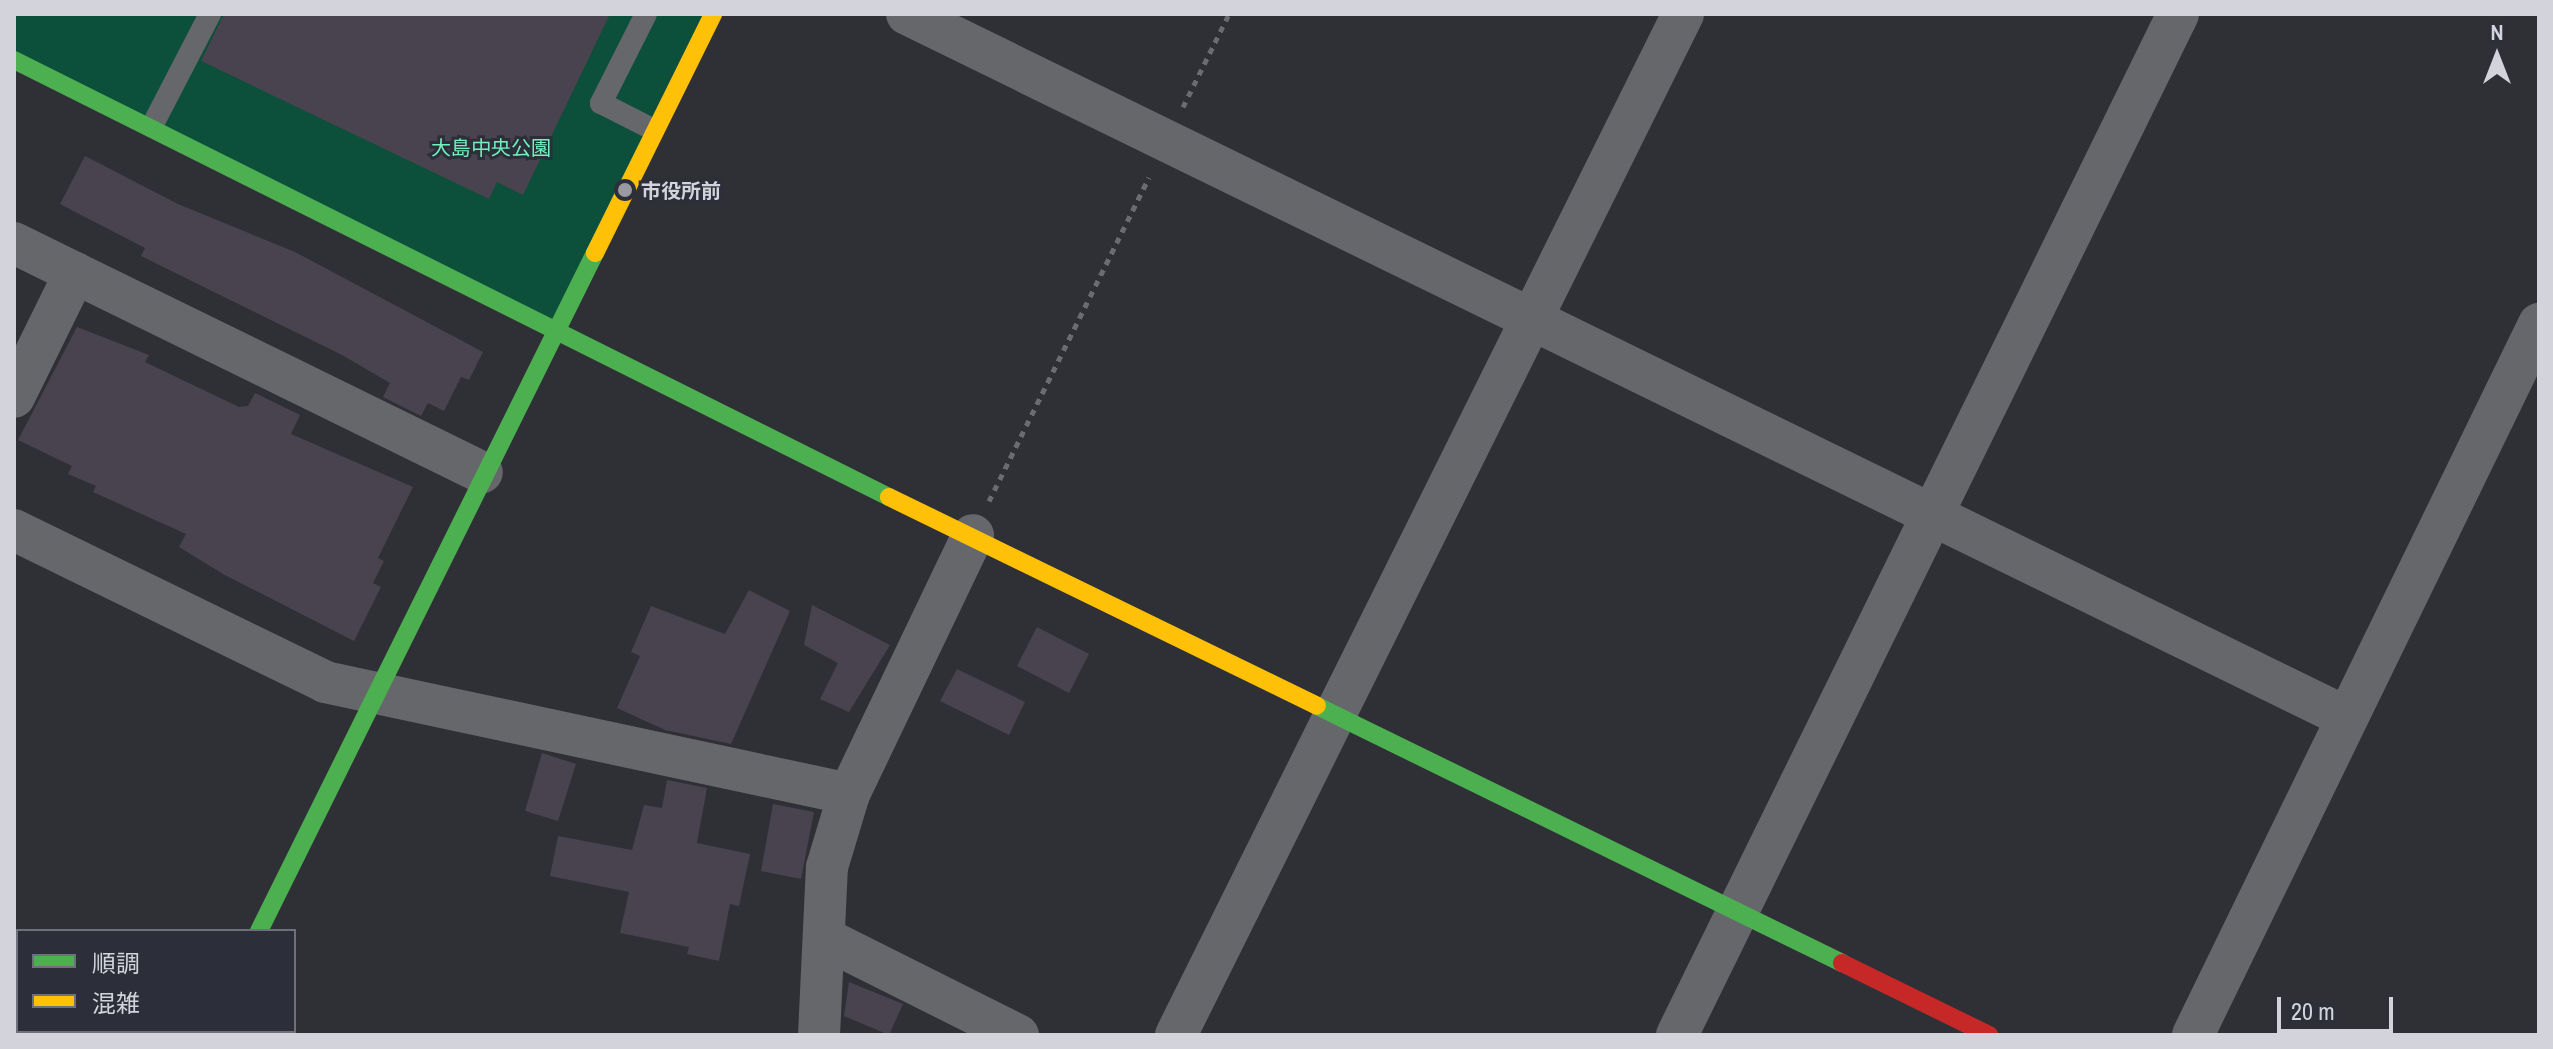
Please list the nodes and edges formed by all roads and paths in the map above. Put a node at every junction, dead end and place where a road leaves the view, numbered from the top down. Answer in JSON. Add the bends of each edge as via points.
{"nodes":[{"id":1,"x":210,"y":14,"type":"edge"},
{"id":2,"x":646,"y":14,"type":"edge"},
{"id":3,"x":713,"y":14,"type":"edge"},
{"id":4,"x":907,"y":14,"type":"edge"},
{"id":5,"x":1229,"y":14,"type":"edge"},
{"id":6,"x":1683,"y":14,"type":"edge"},
{"id":7,"x":2178,"y":14,"type":"edge"},
{"id":8,"x":14,"y":60,"type":"edge"},
{"id":9,"x":152,"y":126,"type":"junction"},
{"id":10,"x":654,"y":130,"type":"junction"},
{"id":11,"x":1165,"y":143,"type":"junction"},
{"id":12,"x":14,"y":243,"type":"edge"},
{"id":13,"x":75,"y":273,"type":"junction"},
{"id":14,"x":1534,"y":318,"type":"junction"},
{"id":15,"x":2539,"y":324,"type":"edge"},
{"id":16,"x":556,"y":334,"type":"junction"},
{"id":17,"x":14,"y":397,"type":"edge"},
{"id":18,"x":482,"y":472,"type":"junction"},
{"id":19,"x":1933,"y":514,"type":"junction"},
{"id":20,"x":14,"y":530,"type":"edge"},
{"id":21,"x":973,"y":535,"type":"junction"},
{"id":22,"x":374,"y":696,"type":"junction"},
{"id":23,"x":1339,"y":715,"type":"junction"},
{"id":24,"x":2346,"y":717,"type":"junction"},
{"id":25,"x":849,"y":794,"type":"junction"},
{"id":26,"x":1739,"y":912,"type":"junction"},
{"id":27,"x":260,"y":929,"type":"edge"},
{"id":28,"x":824,"y":938,"type":"junction"},
{"id":29,"x":819,"y":1035,"type":"edge"},
{"id":30,"x":1018,"y":1035,"type":"edge"},
{"id":31,"x":1176,"y":1035,"type":"edge"},
{"id":32,"x":1677,"y":1035,"type":"edge"},
{"id":33,"x":1989,"y":1035,"type":"edge"},
{"id":34,"x":2193,"y":1035,"type":"edge"}],
"edges":[{"from":1,"to":9,"type":"lane"},
{"from":2,"to":10,"type":"lane","via":[[601,103]]},
{"from":3,"to":10,"type":"street"},
{"from":4,"to":11,"type":"street"},
{"from":5,"to":11,"type":"path"},
{"from":6,"to":14,"type":"street"},
{"from":7,"to":19,"type":"street"},
{"from":8,"to":9,"type":"street"},
{"from":9,"to":16,"type":"street"},
{"from":10,"to":16,"type":"street"},
{"from":11,"to":14,"type":"street"},
{"from":11,"to":21,"type":"path"},
{"from":12,"to":13,"type":"street"},
{"from":13,"to":17,"type":"street"},
{"from":13,"to":18,"type":"street"},
{"from":14,"to":19,"type":"street"},
{"from":14,"to":23,"type":"street"},
{"from":15,"to":24,"type":"street"},
{"from":16,"to":18,"type":"street"},
{"from":16,"to":21,"type":"street"},
{"from":18,"to":22,"type":"street"},
{"from":19,"to":24,"type":"street"},
{"from":19,"to":26,"type":"street"},
{"from":20,"to":22,"type":"street","via":[[325,682]]},
{"from":21,"to":23,"type":"street"},
{"from":21,"to":25,"type":"street"},
{"from":22,"to":25,"type":"street"},
{"from":22,"to":27,"type":"street"},
{"from":23,"to":26,"type":"street"},
{"from":23,"to":31,"type":"street"},
{"from":24,"to":34,"type":"street"},
{"from":25,"to":28,"type":"street","via":[[827,867]]},
{"from":26,"to":32,"type":"street"},
{"from":26,"to":33,"type":"street"},
{"from":28,"to":29,"type":"street"},
{"from":28,"to":30,"type":"street"}]}
